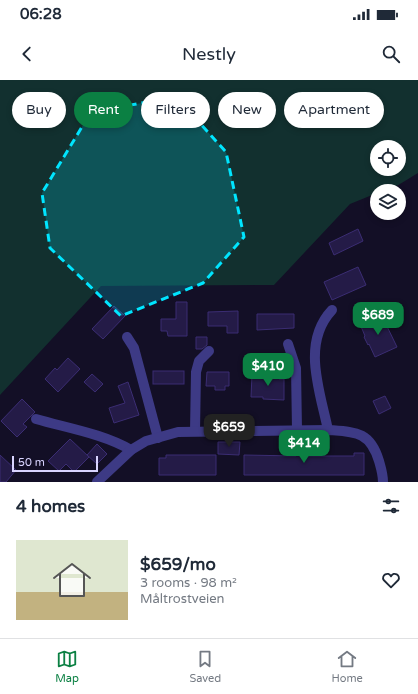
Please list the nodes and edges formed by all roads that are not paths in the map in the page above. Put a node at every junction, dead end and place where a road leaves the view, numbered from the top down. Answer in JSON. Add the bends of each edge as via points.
{"nodes":[{"id":1,"x":332,"y":310,"type":"dead end"},
{"id":2,"x":127,"y":338,"type":"dead end"},
{"id":3,"x":288,"y":344,"type":"dead end"},
{"id":4,"x":209,"y":351,"type":"dead end"},
{"id":5,"x":36,"y":419,"type":"dead end"},
{"id":6,"x":297,"y":430,"type":"junction"},
{"id":7,"x":328,"y":430,"type":"junction"},
{"id":8,"x":195,"y":431,"type":"junction"},
{"id":9,"x":158,"y":438,"type":"junction"},
{"id":10,"x":131,"y":450,"type":"junction"},
{"id":11,"x":97,"y":482,"type":"edge"},
{"id":12,"x":383,"y":482,"type":"edge"}],
"edges":[{"from":1,"to":7,"type":"street","via":[[321,324],[314,367]]},
{"from":2,"to":9,"type":"street","via":[[134,348]]},
{"from":3,"to":6,"type":"street","via":[[296,368]]},
{"from":4,"to":8,"type":"street","via":[[199,361],[196,372]]},
{"from":5,"to":10,"type":"street","via":[[122,444]]},
{"from":6,"to":7,"type":"street"},
{"from":6,"to":8,"type":"street"},
{"from":7,"to":12,"type":"street","via":[[352,432],[371,441],[383,474]]},
{"from":8,"to":9,"type":"street","via":[[178,432]]},
{"from":9,"to":10,"type":"street","via":[[146,441]]},
{"from":10,"to":11,"type":"street"}]}
